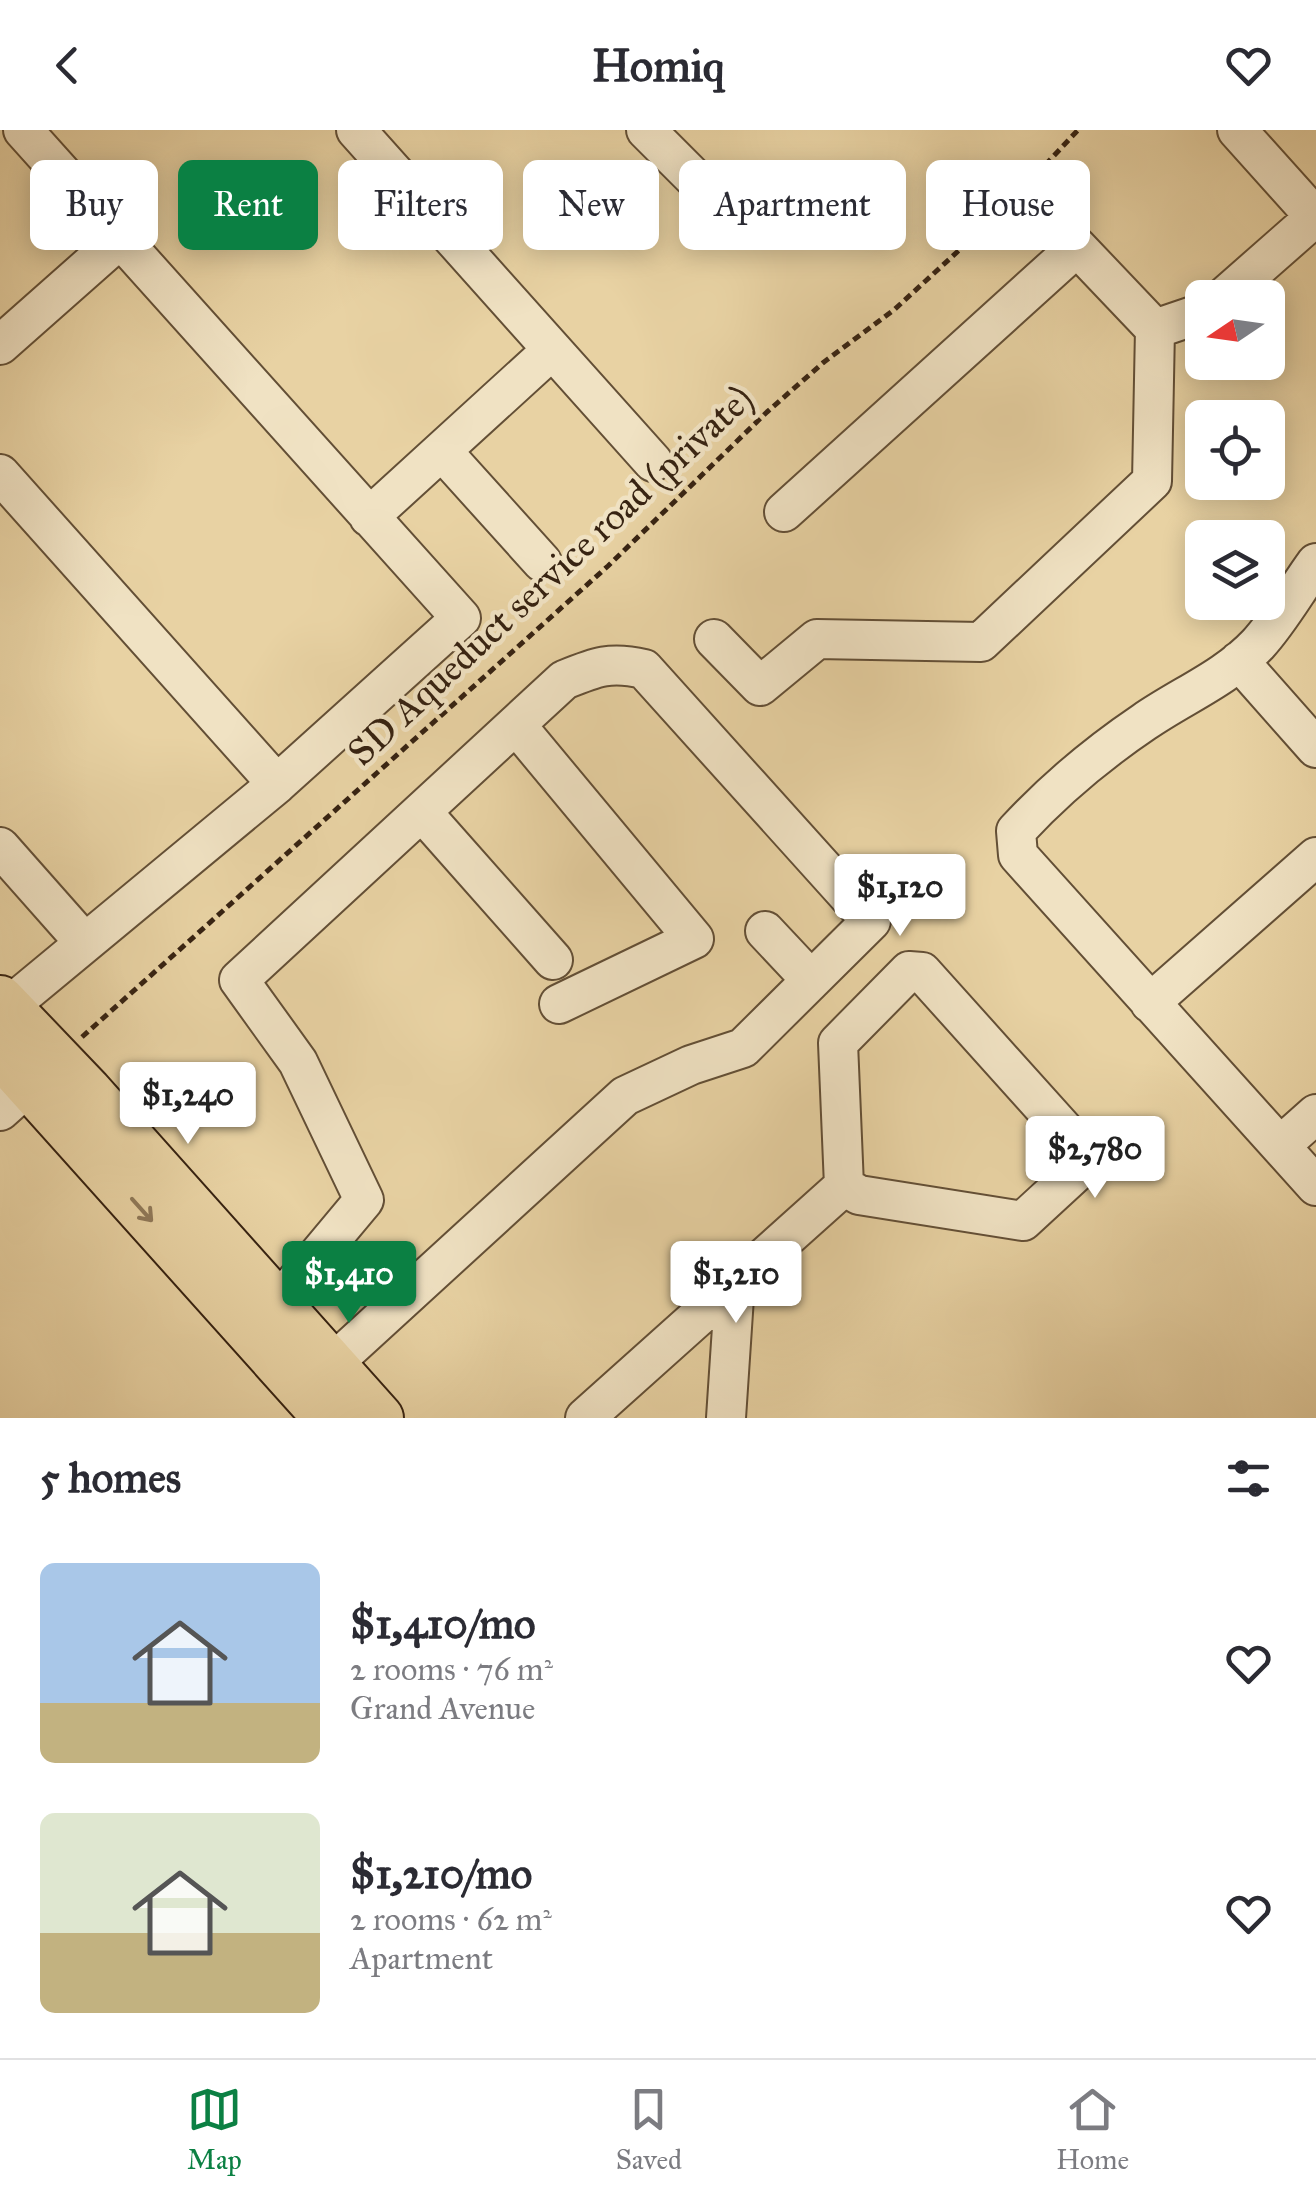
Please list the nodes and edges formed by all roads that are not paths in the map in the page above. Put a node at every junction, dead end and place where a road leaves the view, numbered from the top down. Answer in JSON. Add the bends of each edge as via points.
{"nodes":[{"id":1,"x":356,"y":130,"type":"edge"},
{"id":2,"x":646,"y":130,"type":"edge"},
{"id":3,"x":1237,"y":130,"type":"edge"},
{"id":4,"x":26,"y":131,"type":"edge"},
{"id":5,"x":52,"y":160,"type":"edge"},
{"id":6,"x":679,"y":163,"type":"edge"},
{"id":7,"x":1316,"y":218,"type":"edge"},
{"id":8,"x":107,"y":250,"type":"edge"},
{"id":9,"x":132,"y":250,"type":"edge"},
{"id":10,"x":1243,"y":280,"type":"edge"},
{"id":11,"x":1185,"y":319,"type":"edge"},
{"id":12,"x":1155,"y":329,"type":"junction"},
{"id":13,"x":0,"y":345,"type":"edge"},
{"id":14,"x":552,"y":350,"type":"junction"},
{"id":15,"x":442,"y":451,"type":"junction"},
{"id":16,"x":653,"y":462,"type":"dead end"},
{"id":17,"x":0,"y":474,"type":"edge"},
{"id":18,"x":784,"y":512,"type":"dead end"},
{"id":19,"x":369,"y":517,"type":"junction"},
{"id":20,"x":542,"y":562,"type":"dead end"},
{"id":21,"x":1316,"y":563,"type":"edge"},
{"id":22,"x":714,"y":639,"type":"dead end"},
{"id":23,"x":1239,"y":661,"type":"junction"},
{"id":24,"x":516,"y":725,"type":"junction"},
{"id":25,"x":1316,"y":748,"type":"edge"},
{"id":26,"x":277,"y":784,"type":"junction"},
{"id":27,"x":422,"y":812,"type":"junction"},
{"id":28,"x":0,"y":848,"type":"edge"},
{"id":29,"x":1316,"y":857,"type":"edge"},
{"id":30,"x":765,"y":931,"type":"dead end"},
{"id":31,"x":84,"y":942,"type":"junction"},
{"id":32,"x":553,"y":960,"type":"dead end"},
{"id":33,"x":811,"y":980,"type":"junction"},
{"id":34,"x":5,"y":1003,"type":"edge"},
{"id":35,"x":1150,"y":1003,"type":"junction"},
{"id":36,"x":559,"y":1004,"type":"dead end"},
{"id":37,"x":22,"y":1077,"type":"edge"},
{"id":38,"x":1316,"y":1114,"type":"edge"},
{"id":39,"x":1280,"y":1146,"type":"junction"},
{"id":40,"x":844,"y":1186,"type":"junction"},
{"id":41,"x":1316,"y":1186,"type":"edge"},
{"id":42,"x":734,"y":1282,"type":"junction"},
{"id":43,"x":278,"y":1304,"type":"junction"},
{"id":44,"x":331,"y":1365,"type":"junction"},
{"id":45,"x":328,"y":1418,"type":"edge"},
{"id":46,"x":379,"y":1418,"type":"edge"},
{"id":47,"x":586,"y":1418,"type":"edge"},
{"id":48,"x":726,"y":1418,"type":"edge"}],
"edges":[{"from":1,"to":14,"type":"street"},
{"from":2,"to":6,"type":"street"},
{"from":3,"to":7,"type":"street"},
{"from":4,"to":5,"type":"street"},
{"from":7,"to":10,"type":"street"},
{"from":8,"to":13,"type":"street"},
{"from":9,"to":19,"type":"street"},
{"from":11,"to":12,"type":"street"},
{"from":12,"to":18,"type":"street","via":[[1076,247]]},
{"from":12,"to":22,"type":"street","via":[[1152,481],[981,642],[817,639],[760,686]]},
{"from":14,"to":15,"type":"street"},
{"from":14,"to":16,"type":"street"},
{"from":15,"to":19,"type":"street"},
{"from":15,"to":20,"type":"street"},
{"from":17,"to":26,"type":"street"},
{"from":19,"to":26,"type":"street","via":[[460,618]]},
{"from":21,"to":23,"type":"street"},
{"from":23,"to":25,"type":"street"},
{"from":23,"to":35,"type":"street","via":[[1145,721],[1048,796],[1016,831],[1018,855]]},
{"from":24,"to":27,"type":"street"},
{"from":24,"to":33,"type":"street","via":[[564,680],[620,663],[644,669],[870,921]]},
{"from":24,"to":36,"type":"street","via":[[694,939]]},
{"from":26,"to":31,"type":"street"},
{"from":27,"to":32,"type":"street"},
{"from":27,"to":43,"type":"street","via":[[239,980],[298,1062],[364,1200]]},
{"from":28,"to":31,"type":"street"},
{"from":29,"to":35,"type":"street"},
{"from":30,"to":33,"type":"street"},
{"from":31,"to":34,"type":"street"},
{"from":33,"to":44,"type":"street","via":[[743,1048],[625,1096]]},
{"from":34,"to":37,"type":"main road"},
{"from":35,"to":39,"type":"street"},
{"from":37,"to":43,"type":"main road"},
{"from":37,"to":45,"type":"main road","one_way":true},
{"from":38,"to":39,"type":"street"},
{"from":39,"to":41,"type":"street"},
{"from":40,"to":40,"type":"street","via":[[859,1195],[1023,1221],[1086,1163],[1082,1150],[922,972],[910,971],[838,1043]]},
{"from":40,"to":42,"type":"street"},
{"from":42,"to":47,"type":"street"},
{"from":42,"to":48,"type":"street"},
{"from":43,"to":44,"type":"main road"},
{"from":44,"to":46,"type":"main road"}]}
